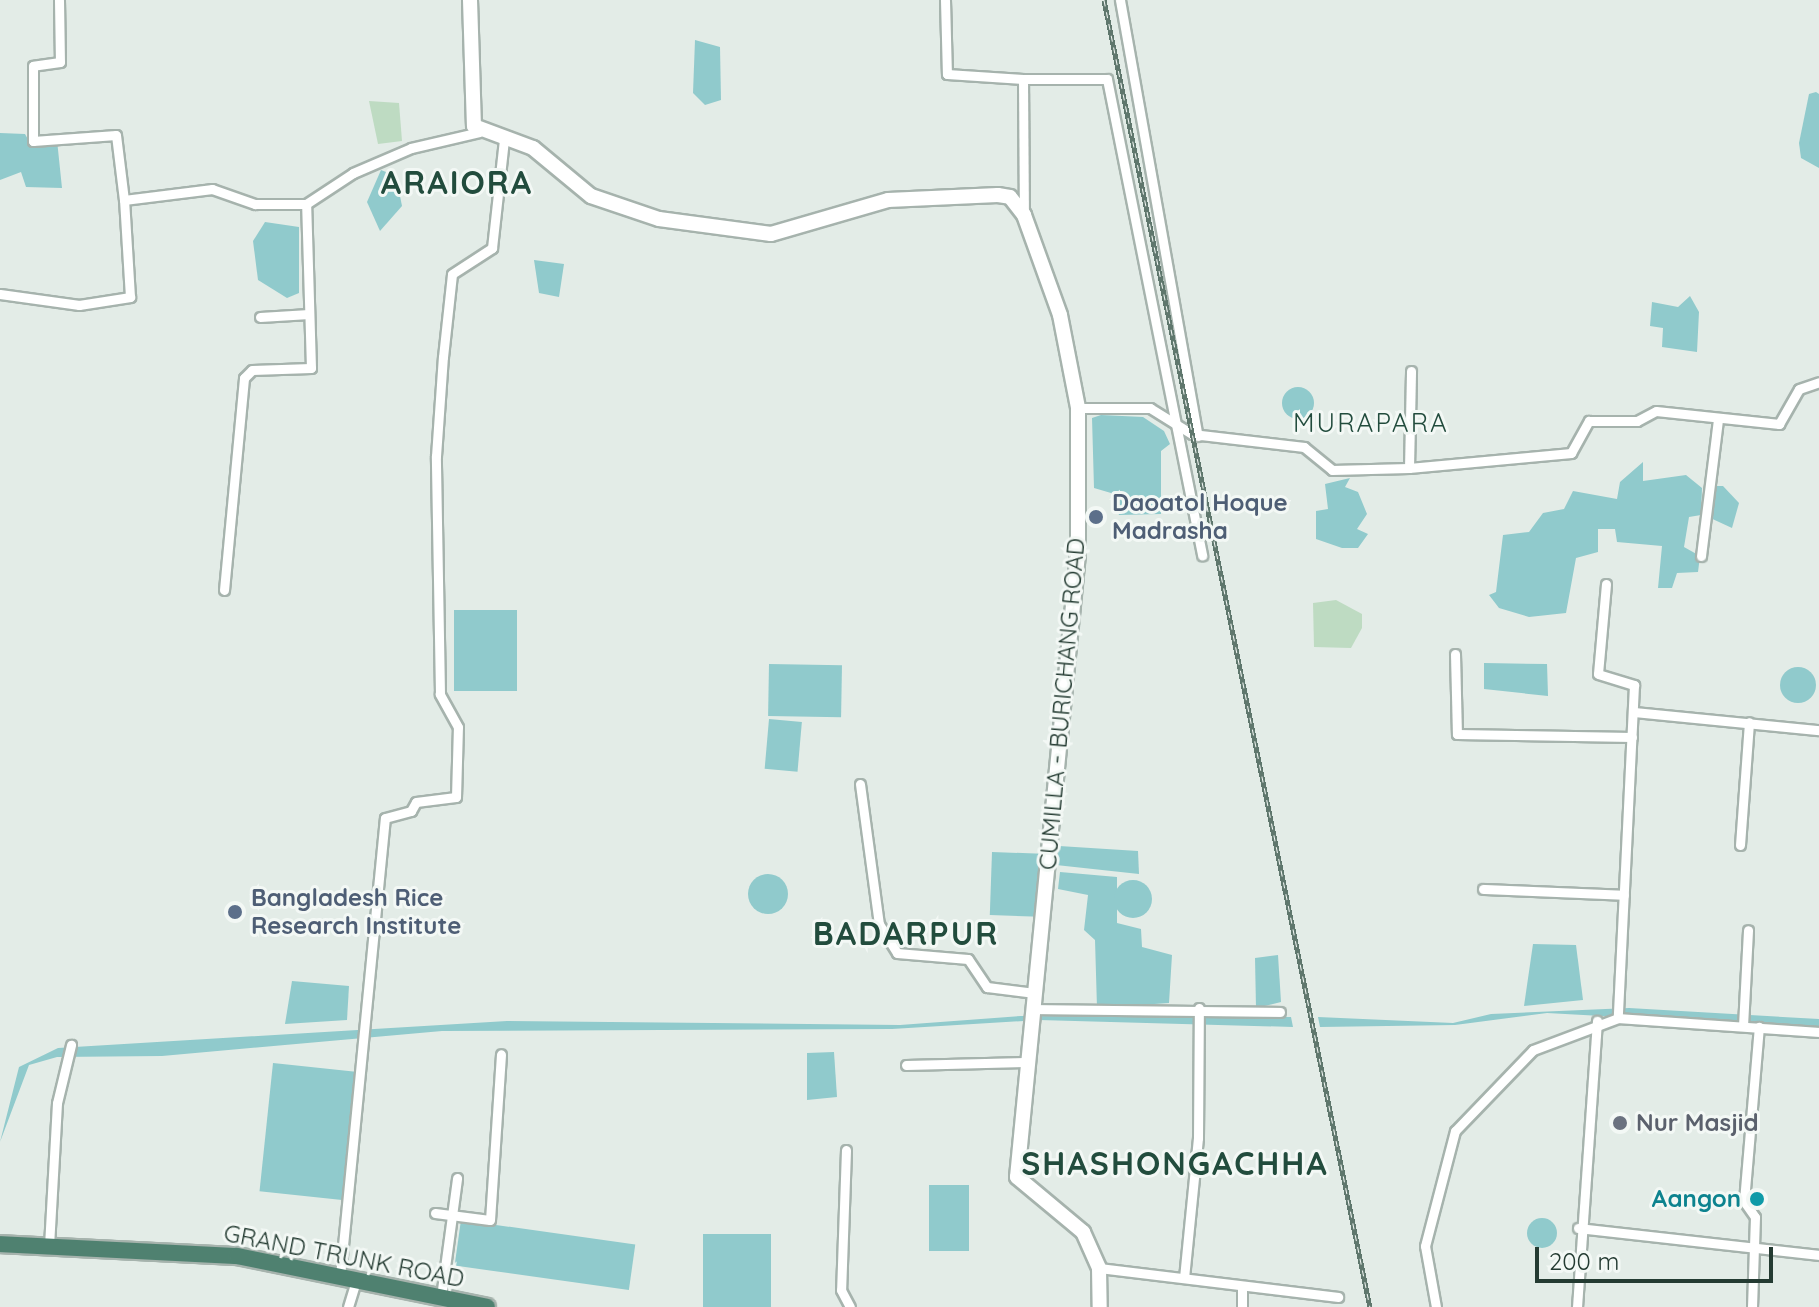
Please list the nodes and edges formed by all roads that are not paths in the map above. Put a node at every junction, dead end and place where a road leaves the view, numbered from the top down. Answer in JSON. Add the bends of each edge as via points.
{"nodes":[{"id":1,"x":59,"y":0,"type":"edge"},
{"id":2,"x":470,"y":0,"type":"edge"},
{"id":3,"x":945,"y":0,"type":"edge"},
{"id":4,"x":1120,"y":0,"type":"edge"},
{"id":5,"x":1023,"y":79,"type":"junction"},
{"id":6,"x":479,"y":132,"type":"junction"},
{"id":7,"x":504,"y":139,"type":"junction"},
{"id":8,"x":124,"y":200,"type":"junction"},
{"id":9,"x":306,"y":204,"type":"junction"},
{"id":10,"x":1024,"y":215,"type":"junction"},
{"id":11,"x":0,"y":294,"type":"edge"},
{"id":12,"x":309,"y":314,"type":"junction"},
{"id":13,"x":260,"y":317,"type":"dead end"},
{"id":14,"x":1411,"y":371,"type":"dead end"},
{"id":15,"x":1819,"y":382,"type":"edge"},
{"id":16,"x":1078,"y":408,"type":"junction"},
{"id":17,"x":1718,"y":419,"type":"junction"},
{"id":18,"x":1180,"y":430,"type":"junction"},
{"id":19,"x":1198,"y":436,"type":"junction"},
{"id":20,"x":1409,"y":468,"type":"junction"},
{"id":21,"x":1202,"y":556,"type":"dead end"},
{"id":22,"x":1701,"y":556,"type":"dead end"},
{"id":23,"x":1606,"y":584,"type":"dead end"},
{"id":24,"x":224,"y":590,"type":"dead end"},
{"id":25,"x":1455,"y":654,"type":"dead end"},
{"id":26,"x":1634,"y":712,"type":"junction"},
{"id":27,"x":1749,"y":722,"type":"junction"},
{"id":28,"x":1819,"y":730,"type":"edge"},
{"id":29,"x":1632,"y":737,"type":"junction"},
{"id":30,"x":860,"y":784,"type":"dead end"},
{"id":31,"x":1740,"y":845,"type":"dead end"},
{"id":32,"x":1483,"y":889,"type":"dead end"},
{"id":33,"x":1624,"y":895,"type":"junction"},
{"id":34,"x":1748,"y":930,"type":"dead end"},
{"id":35,"x":1035,"y":993,"type":"junction"},
{"id":36,"x":1033,"y":1009,"type":"junction"},
{"id":37,"x":1199,"y":1012,"type":"junction"},
{"id":38,"x":1280,"y":1012,"type":"dead end"},
{"id":39,"x":1618,"y":1018,"type":"junction"},
{"id":40,"x":1597,"y":1021,"type":"junction"},
{"id":41,"x":1743,"y":1026,"type":"junction"},
{"id":42,"x":1759,"y":1027,"type":"junction"},
{"id":43,"x":1819,"y":1032,"type":"edge"},
{"id":44,"x":71,"y":1045,"type":"dead end"},
{"id":45,"x":501,"y":1054,"type":"dead end"},
{"id":46,"x":1025,"y":1062,"type":"junction"},
{"id":47,"x":906,"y":1065,"type":"dead end"},
{"id":48,"x":846,"y":1150,"type":"dead end"},
{"id":49,"x":457,"y":1178,"type":"dead end"},
{"id":50,"x":435,"y":1213,"type":"dead end"},
{"id":51,"x":452,"y":1216,"type":"junction"},
{"id":52,"x":1578,"y":1228,"type":"junction"},
{"id":53,"x":0,"y":1244,"type":"edge"},
{"id":54,"x":49,"y":1246,"type":"junction"},
{"id":55,"x":1753,"y":1252,"type":"junction"},
{"id":56,"x":1819,"y":1255,"type":"edge"},
{"id":57,"x":1099,"y":1268,"type":"junction"},
{"id":58,"x":1184,"y":1278,"type":"junction"},
{"id":59,"x":348,"y":1279,"type":"junction"},
{"id":60,"x":1242,"y":1287,"type":"junction"},
{"id":61,"x":441,"y":1297,"type":"junction"},
{"id":62,"x":1338,"y":1297,"type":"dead end"},
{"id":63,"x":348,"y":1307,"type":"edge"},
{"id":64,"x":487,"y":1307,"type":"edge"},
{"id":65,"x":850,"y":1307,"type":"edge"},
{"id":66,"x":1100,"y":1307,"type":"edge"},
{"id":67,"x":1242,"y":1307,"type":"edge"},
{"id":68,"x":1436,"y":1307,"type":"edge"},
{"id":69,"x":1577,"y":1307,"type":"edge"},
{"id":70,"x":1752,"y":1307,"type":"edge"}],
"edges":[{"from":1,"to":8,"type":"street","via":[[60,62],[33,66],[33,141],[116,135]]},
{"from":2,"to":6,"type":"main road","via":[[470,118]]},
{"from":3,"to":5,"type":"street","via":[[947,74]]},
{"from":4,"to":19,"type":"street"},
{"from":5,"to":10,"type":"street"},
{"from":5,"to":18,"type":"street","via":[[1107,79]]},
{"from":6,"to":7,"type":"main road"},
{"from":6,"to":9,"type":"street","via":[[411,148],[353,173]]},
{"from":7,"to":10,"type":"main road","via":[[533,148],[591,196],[659,219],[771,234],[888,200],[998,195],[1010,197]]},
{"from":7,"to":59,"type":"street","via":[[492,248],[452,274],[443,357],[436,456],[440,694],[458,727],[456,797],[416,802],[411,811],[385,818]]},
{"from":8,"to":9,"type":"street","via":[[212,189],[255,204]]},
{"from":8,"to":11,"type":"street","via":[[130,297],[79,305]]},
{"from":9,"to":12,"type":"street"},
{"from":10,"to":16,"type":"main road","name":"CUMILLA - BURICHANG ROAD","via":[[1060,315]]},
{"from":12,"to":13,"type":"street"},
{"from":12,"to":24,"type":"street","via":[[311,368],[252,370],[244,378]]},
{"from":14,"to":20,"type":"street"},
{"from":15,"to":17,"type":"street","via":[[1799,389],[1779,424]]},
{"from":16,"to":18,"type":"street","via":[[1150,408]]},
{"from":16,"to":35,"type":"main road","name":"CUMILLA - BURICHANG ROAD","via":[[1078,554]]},
{"from":17,"to":20,"type":"street","via":[[1680,409],[1637,421],[1589,421],[1571,453]]},
{"from":17,"to":22,"type":"street"},
{"from":18,"to":19,"type":"street"},
{"from":18,"to":21,"type":"street"},
{"from":19,"to":20,"type":"street","via":[[1304,447],[1332,470]]},
{"from":23,"to":26,"type":"street","via":[[1598,674],[1633,682]]},
{"from":25,"to":29,"type":"street","via":[[1457,734]]},
{"from":26,"to":27,"type":"street"},
{"from":26,"to":29,"type":"street"},
{"from":27,"to":28,"type":"street"},
{"from":27,"to":31,"type":"street"},
{"from":29,"to":33,"type":"street"},
{"from":30,"to":35,"type":"street","via":[[879,924],[897,953],[968,959],[987,987]]},
{"from":32,"to":33,"type":"street"},
{"from":33,"to":39,"type":"street"},
{"from":34,"to":41,"type":"street"},
{"from":35,"to":36,"type":"main road","name":"CUMILLA - BURICHANG ROAD"},
{"from":36,"to":37,"type":"street","via":[[1118,1015]]},
{"from":36,"to":46,"type":"main road","name":"CUMILLA - BURICHANG ROAD"},
{"from":37,"to":38,"type":"street"},
{"from":37,"to":58,"type":"street","via":[[1198,1138]]},
{"from":39,"to":40,"type":"street"},
{"from":39,"to":41,"type":"street"},
{"from":40,"to":52,"type":"street"},
{"from":40,"to":68,"type":"street","via":[[1525,1056],[1455,1131],[1425,1246]]},
{"from":41,"to":42,"type":"street"},
{"from":42,"to":43,"type":"street"},
{"from":42,"to":55,"type":"street","via":[[1744,1201],[1755,1217]]},
{"from":44,"to":54,"type":"street","via":[[57,1103]]},
{"from":45,"to":51,"type":"street","via":[[490,1220]]},
{"from":46,"to":47,"type":"street"},
{"from":46,"to":57,"type":"main road","name":"CUMILLA - BURICHANG ROAD","via":[[1017,1182],[1083,1232]]},
{"from":48,"to":65,"type":"street","via":[[841,1290]]},
{"from":49,"to":51,"type":"street"},
{"from":50,"to":51,"type":"street"},
{"from":51,"to":61,"type":"street"},
{"from":52,"to":55,"type":"street"},
{"from":52,"to":69,"type":"street"},
{"from":53,"to":54,"type":"highway","name":"GRAND TRUNK ROAD"},
{"from":54,"to":59,"type":"highway","name":"GRAND TRUNK ROAD","via":[[237,1256]]},
{"from":55,"to":56,"type":"street"},
{"from":55,"to":70,"type":"street"},
{"from":57,"to":58,"type":"street"},
{"from":57,"to":66,"type":"main road","name":"CUMILLA - BURICHANG ROAD"},
{"from":58,"to":60,"type":"street"},
{"from":59,"to":61,"type":"highway","name":"GRAND TRUNK ROAD"},
{"from":59,"to":63,"type":"street"},
{"from":60,"to":62,"type":"street"},
{"from":60,"to":67,"type":"street"},
{"from":61,"to":64,"type":"highway","name":"GRAND TRUNK ROAD"}]}
